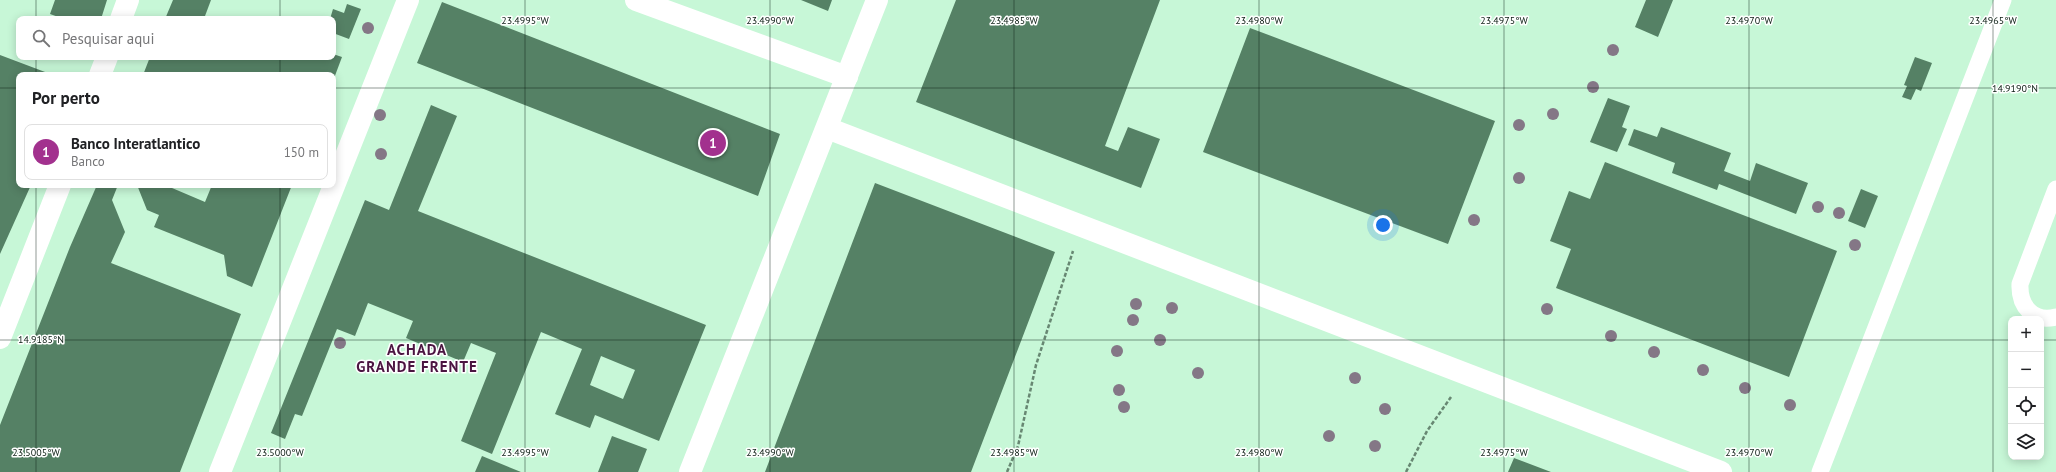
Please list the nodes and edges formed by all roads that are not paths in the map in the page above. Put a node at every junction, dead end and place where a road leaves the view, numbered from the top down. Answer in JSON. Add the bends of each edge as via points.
{"nodes":[{"id":1,"x":128,"y":0,"type":"edge"},
{"id":2,"x":408,"y":0,"type":"edge"},
{"id":3,"x":636,"y":0,"type":"edge"},
{"id":4,"x":877,"y":0,"type":"edge"},
{"id":5,"x":2003,"y":0,"type":"edge"},
{"id":6,"x":122,"y":16,"type":"edge"},
{"id":7,"x":106,"y":60,"type":"edge"},
{"id":8,"x":101,"y":72,"type":"edge"},
{"id":9,"x":847,"y":77,"type":"junction"},
{"id":10,"x":827,"y":128,"type":"junction"},
{"id":11,"x":336,"y":181,"type":"edge"},
{"id":12,"x":59,"y":188,"type":"edge"},
{"id":13,"x":333,"y":188,"type":"edge"},
{"id":14,"x":2056,"y":189,"type":"edge"},
{"id":15,"x":2056,"y":317,"type":"edge"},
{"id":16,"x":0,"y":338,"type":"edge"},
{"id":17,"x":220,"y":472,"type":"edge"},
{"id":18,"x":690,"y":472,"type":"edge"},
{"id":19,"x":1721,"y":472,"type":"edge"},
{"id":20,"x":1820,"y":472,"type":"edge"}],
"edges":[{"from":1,"to":6,"type":"street"},
{"from":2,"to":11,"type":"street"},
{"from":3,"to":9,"type":"street"},
{"from":4,"to":9,"type":"street"},
{"from":5,"to":20,"type":"lane"},
{"from":7,"to":8,"type":"street"},
{"from":9,"to":10,"type":"street"},
{"from":10,"to":18,"type":"street"},
{"from":10,"to":19,"type":"street"},
{"from":12,"to":16,"type":"street"},
{"from":13,"to":17,"type":"street"},
{"from":14,"to":15,"type":"lane","via":[[2020,284],[2024,306],[2033,315],[2044,318]]}]}
